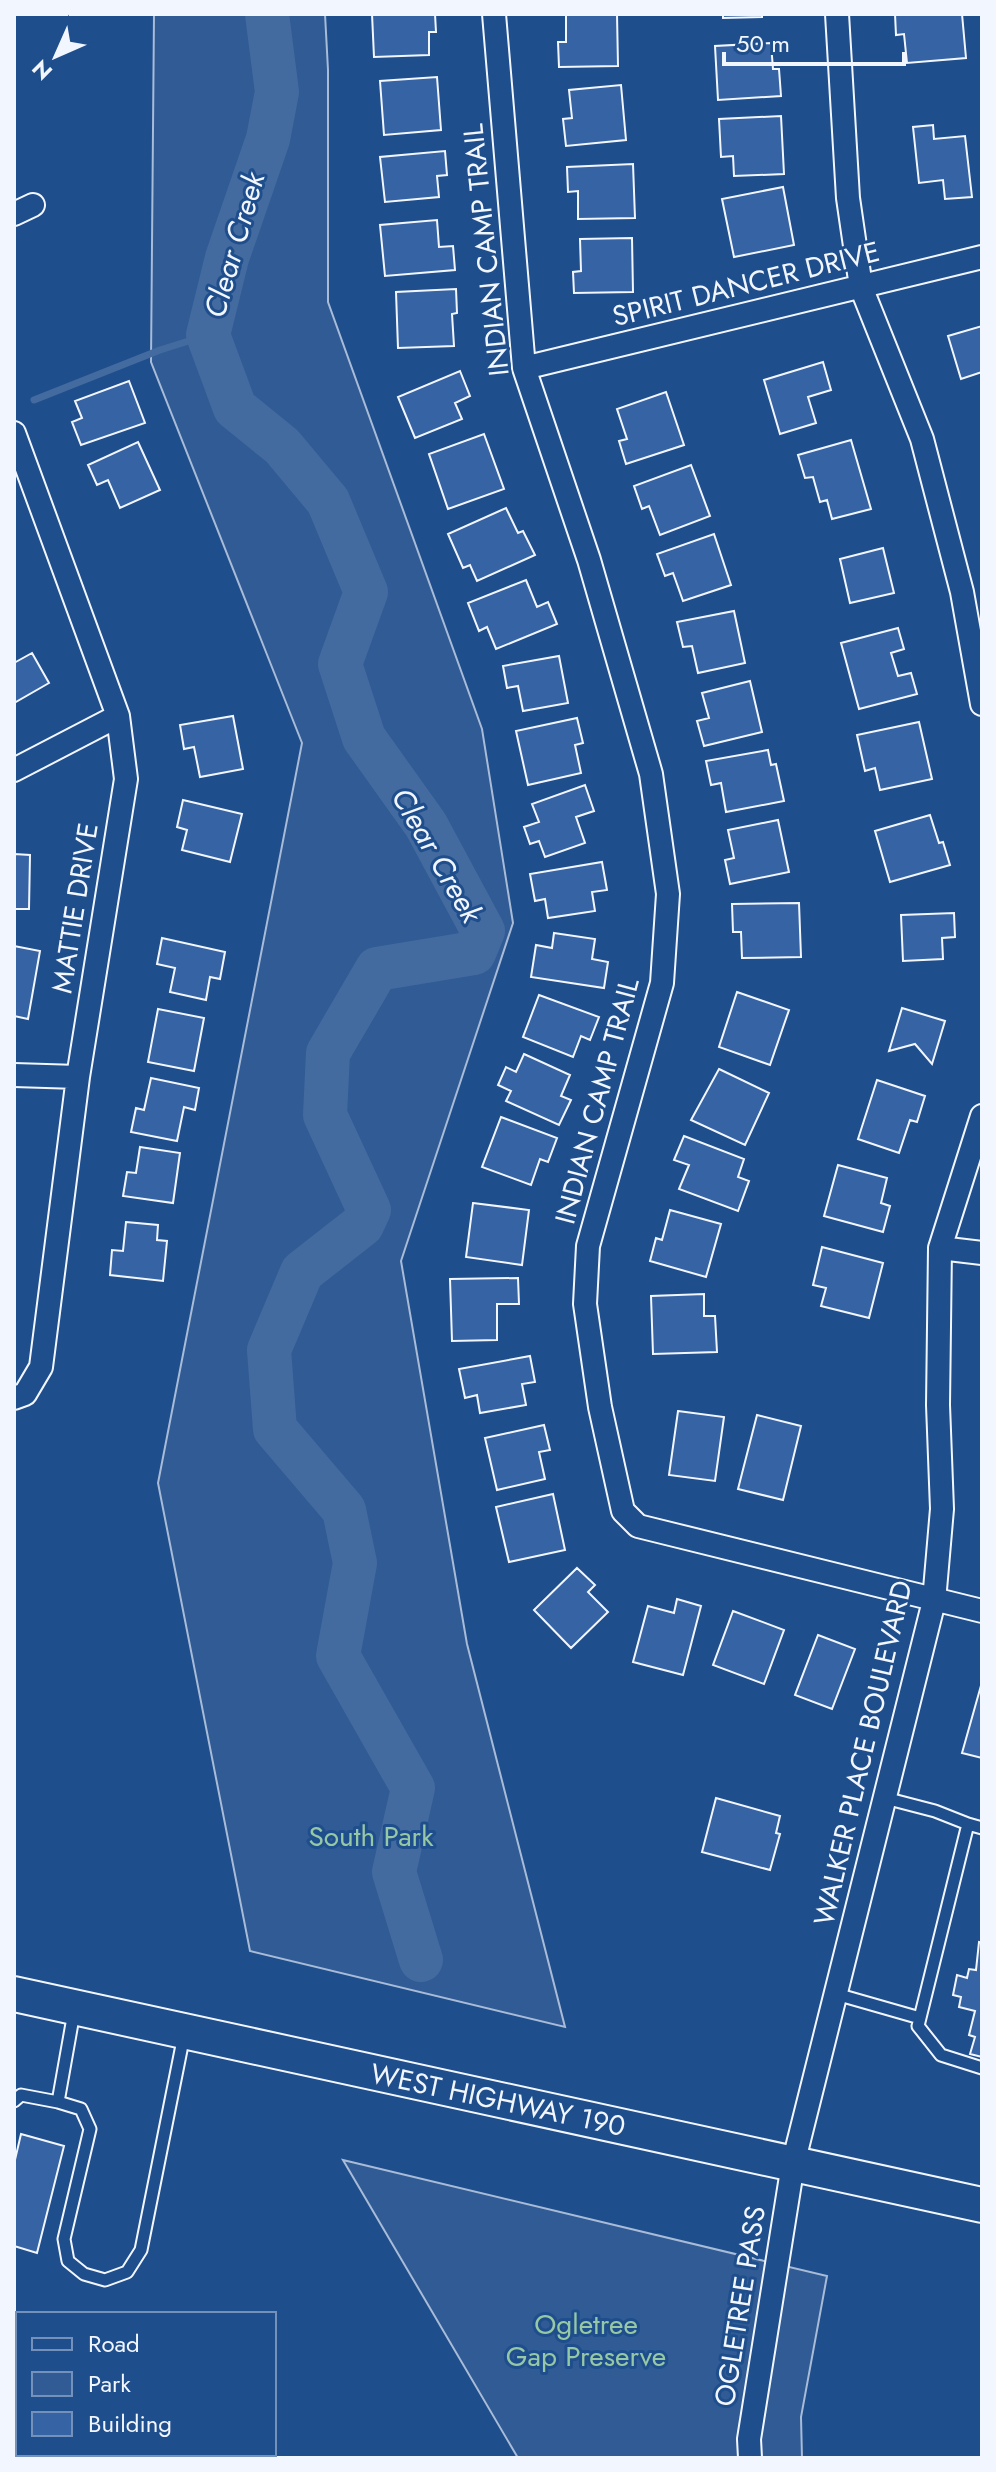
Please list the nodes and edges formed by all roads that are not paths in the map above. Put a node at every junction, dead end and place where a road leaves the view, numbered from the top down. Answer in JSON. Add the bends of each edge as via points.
{"nodes":[{"id":1,"x":494,"y":14,"type":"edge"},
{"id":2,"x":837,"y":14,"type":"edge"},
{"id":3,"x":982,"y":257,"type":"edge"},
{"id":4,"x":861,"y":287,"type":"junction"},
{"id":5,"x":524,"y":368,"type":"junction"},
{"id":6,"x":14,"y":433,"type":"edge"},
{"id":7,"x":982,"y":704,"type":"edge"},
{"id":8,"x":118,"y":716,"type":"junction"},
{"id":9,"x":14,"y":770,"type":"edge"},
{"id":10,"x":14,"y":1075,"type":"edge"},
{"id":11,"x":78,"y":1077,"type":"junction"},
{"id":12,"x":982,"y":1116,"type":"edge"},
{"id":13,"x":940,"y":1248,"type":"junction"},
{"id":14,"x":982,"y":1253,"type":"edge"},
{"id":15,"x":14,"y":1398,"type":"edge"},
{"id":16,"x":934,"y":1601,"type":"junction"},
{"id":17,"x":982,"y":1611,"type":"edge"},
{"id":18,"x":885,"y":1798,"type":"junction"},
{"id":19,"x":968,"y":1824,"type":"junction"},
{"id":20,"x":982,"y":1828,"type":"edge"},
{"id":21,"x":14,"y":1994,"type":"edge"},
{"id":22,"x":836,"y":1994,"type":"junction"},
{"id":23,"x":74,"y":2007,"type":"junction"},
{"id":24,"x":920,"y":2018,"type":"junction"},
{"id":25,"x":185,"y":2031,"type":"junction"},
{"id":26,"x":982,"y":2068,"type":"edge"},
{"id":27,"x":14,"y":2101,"type":"edge"},
{"id":28,"x":58,"y":2102,"type":"junction"},
{"id":29,"x":793,"y":2164,"type":"junction"},
{"id":30,"x":982,"y":2205,"type":"edge"},
{"id":31,"x":750,"y":2458,"type":"edge"}],
"edges":[{"from":1,"to":5,"type":"street","name":"INDIAN CAMP TRAIL"},
{"from":2,"to":4,"type":"street","via":[[848,198]]},
{"from":3,"to":4,"type":"street","name":"SPIRIT DANCER DRIVE"},
{"from":4,"to":5,"type":"street","name":"SPIRIT DANCER DRIVE"},
{"from":4,"to":7,"type":"street","via":[[922,439],[962,592]]},
{"from":5,"to":16,"type":"street","name":"INDIAN CAMP TRAIL","via":[[589,560],[651,774],[668,894],[662,983],[588,1246],[585,1304],[623,1511],[638,1526]]},
{"from":6,"to":8,"type":"street","name":"MATTIE DRIVE"},
{"from":8,"to":9,"type":"street"},
{"from":8,"to":11,"type":"street","name":"MATTIE DRIVE","via":[[126,779]]},
{"from":10,"to":11,"type":"street"},
{"from":11,"to":15,"type":"street","name":"MATTIE DRIVE","via":[[41,1367],[25,1394]]},
{"from":12,"to":13,"type":"street","name":"WALKER PLACE BOULEVARD"},
{"from":13,"to":14,"type":"street"},
{"from":13,"to":16,"type":"street","name":"WALKER PLACE BOULEVARD","via":[[942,1509]]},
{"from":16,"to":17,"type":"street","name":"INDIAN CAMP TRAIL"},
{"from":16,"to":18,"type":"street","name":"WALKER PLACE BOULEVARD"},
{"from":18,"to":19,"type":"lane"},
{"from":18,"to":22,"type":"street","name":"WALKER PLACE BOULEVARD"},
{"from":19,"to":20,"type":"lane"},
{"from":19,"to":24,"type":"lane"},
{"from":21,"to":23,"type":"main road","name":"WEST HIGHWAY 190"},
{"from":22,"to":24,"type":"lane"},
{"from":22,"to":29,"type":"street","name":"WALKER PLACE BOULEVARD"},
{"from":23,"to":25,"type":"main road","name":"WEST HIGHWAY 190"},
{"from":23,"to":28,"type":"lane"},
{"from":24,"to":26,"type":"lane","via":[[918,2026],[941,2055]]},
{"from":25,"to":28,"type":"lane","via":[[141,2250],[127,2272],[105,2280],[84,2274],[68,2261],[64,2239],[90,2129],[81,2109]]},
{"from":25,"to":29,"type":"main road","name":"WEST HIGHWAY 190"},
{"from":27,"to":28,"type":"lane","via":[[21,2095]]},
{"from":29,"to":30,"type":"main road","name":"WEST HIGHWAY 190"},
{"from":29,"to":31,"type":"street","name":"OGLETREE PASS"}]}
